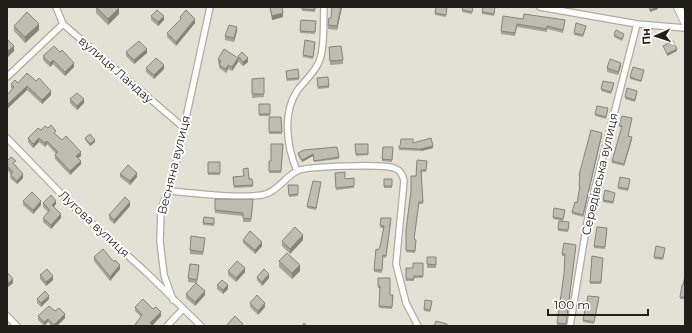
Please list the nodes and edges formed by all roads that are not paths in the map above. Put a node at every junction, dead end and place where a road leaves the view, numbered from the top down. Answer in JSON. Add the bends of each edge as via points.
{"nodes":[{"id":1,"x":56,"y":7,"type":"edge"},
{"id":2,"x":210,"y":7,"type":"edge"},
{"id":3,"x":324,"y":7,"type":"edge"},
{"id":4,"x":540,"y":7,"type":"edge"},
{"id":5,"x":678,"y":7,"type":"edge"},
{"id":6,"x":685,"y":22,"type":"edge"},
{"id":7,"x":63,"y":24,"type":"junction"},
{"id":8,"x":637,"y":24,"type":"junction"},
{"id":9,"x":685,"y":28,"type":"edge"},
{"id":10,"x":7,"y":77,"type":"edge"},
{"id":11,"x":184,"y":128,"type":"junction"},
{"id":12,"x":7,"y":138,"type":"edge"},
{"id":13,"x":297,"y":171,"type":"junction"},
{"id":14,"x":167,"y":191,"type":"junction"},
{"id":15,"x":173,"y":300,"type":"junction"},
{"id":16,"x":183,"y":309,"type":"junction"},
{"id":17,"x":7,"y":316,"type":"edge"},
{"id":18,"x":18,"y":326,"type":"edge"},
{"id":19,"x":166,"y":326,"type":"edge"},
{"id":20,"x":201,"y":326,"type":"edge"},
{"id":21,"x":418,"y":326,"type":"edge"},
{"id":22,"x":570,"y":326,"type":"edge"}],
"edges":[{"from":1,"to":7,"type":"street","name":"вулиця Ландау"},
{"from":2,"to":11,"type":"street","name":"Весняна вулиця"},
{"from":3,"to":13,"type":"street","via":[[321,58],[297,92],[288,113],[289,138]]},
{"from":4,"to":8,"type":"street"},
{"from":5,"to":6,"type":"main road"},
{"from":7,"to":10,"type":"street"},
{"from":7,"to":11,"type":"street","name":"вулиця Ландау"},
{"from":8,"to":9,"type":"street"},
{"from":8,"to":22,"type":"street","name":"Середівська вулиця","via":[[589,211]]},
{"from":11,"to":14,"type":"street","name":"Весняна вулиця","via":[[173,178]]},
{"from":12,"to":15,"type":"street","name":"Лугова вулиця","via":[[73,206],[147,272]]},
{"from":13,"to":14,"type":"street","via":[[264,195]]},
{"from":13,"to":21,"type":"street","via":[[345,166],[389,167],[401,173],[404,181],[396,264],[406,303]]},
{"from":14,"to":15,"type":"street","name":"Весняна вулиця","via":[[161,209],[160,241],[164,275]]},
{"from":15,"to":16,"type":"street","name":"Лугова вулиця"},
{"from":16,"to":19,"type":"street"},
{"from":16,"to":20,"type":"street","name":"Лугова вулиця"},
{"from":17,"to":18,"type":"street"}]}
